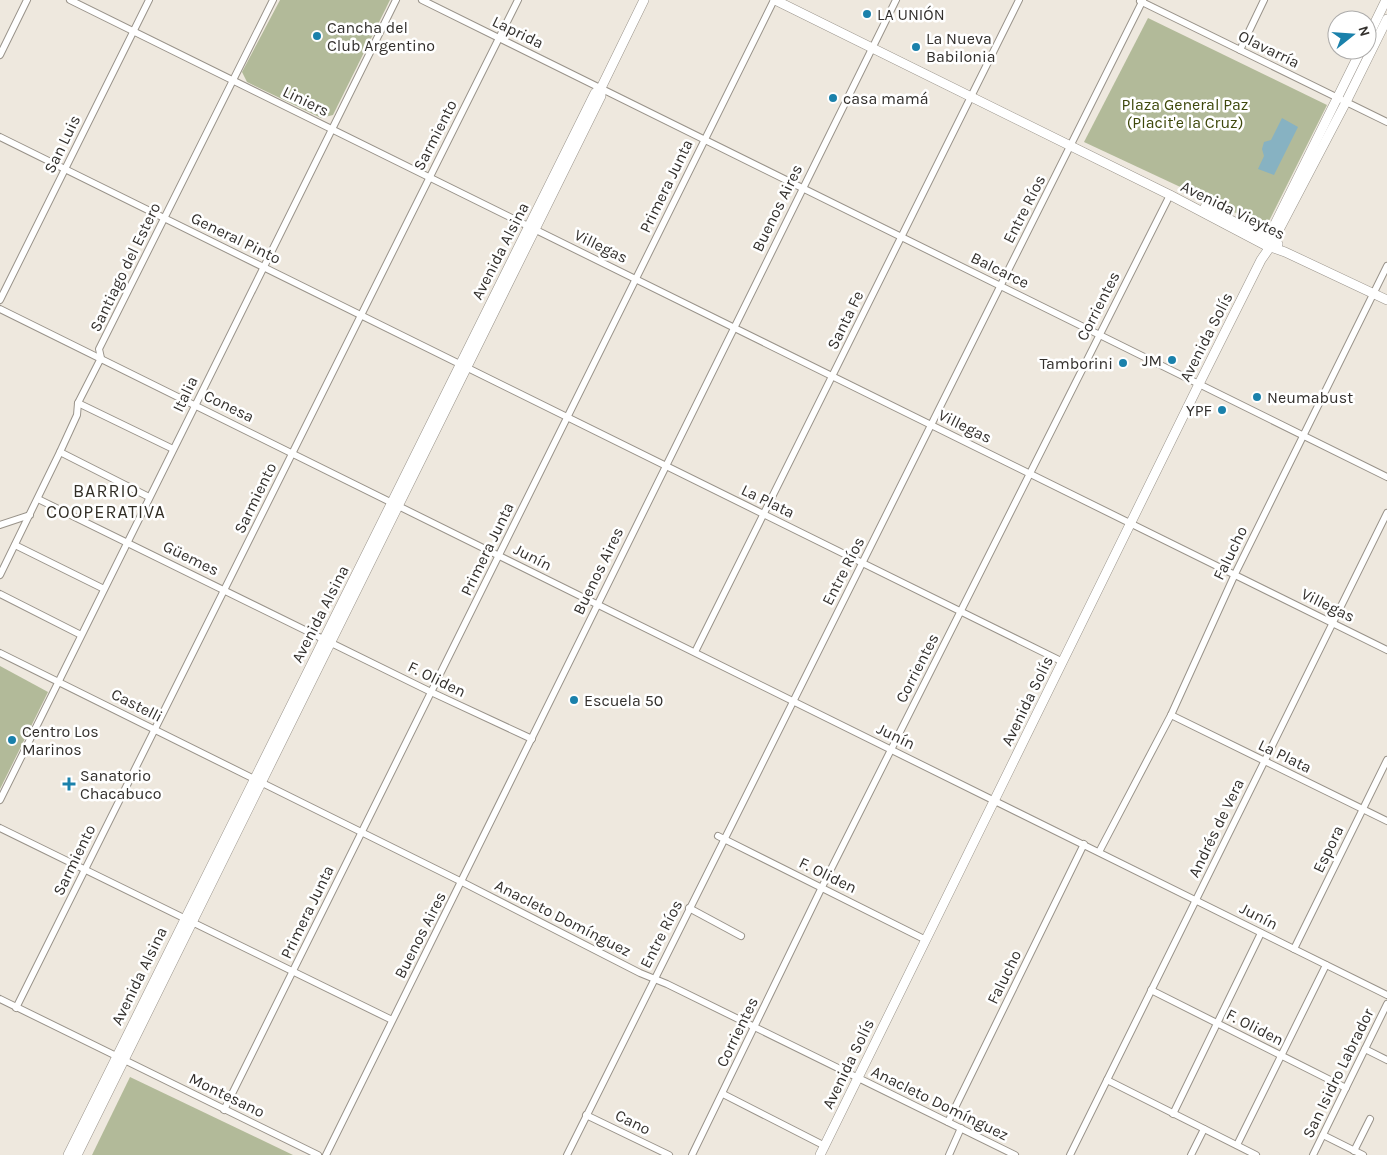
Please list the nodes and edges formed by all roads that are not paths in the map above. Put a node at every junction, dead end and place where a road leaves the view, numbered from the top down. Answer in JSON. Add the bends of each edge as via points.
{"nodes":[{"id":1,"x":27,"y":0,"type":"edge"},
{"id":2,"x":70,"y":0,"type":"edge"},
{"id":3,"x":149,"y":0,"type":"edge"},
{"id":4,"x":272,"y":0,"type":"edge"},
{"id":5,"x":396,"y":0,"type":"edge"},
{"id":6,"x":422,"y":0,"type":"edge"},
{"id":7,"x":518,"y":0,"type":"edge"},
{"id":8,"x":644,"y":0,"type":"edge"},
{"id":9,"x":774,"y":0,"type":"edge"},
{"id":10,"x":787,"y":0,"type":"edge"},
{"id":11,"x":896,"y":0,"type":"edge"},
{"id":12,"x":1019,"y":0,"type":"edge"},
{"id":13,"x":1264,"y":0,"type":"edge"},
{"id":14,"x":1386,"y":0,"type":"edge"},
{"id":15,"x":1141,"y":1,"type":"edge"},
{"id":16,"x":1377,"y":18,"type":"edge"},
{"id":17,"x":1387,"y":20,"type":"edge"},
{"id":18,"x":133,"y":31,"type":"junction"},
{"id":19,"x":499,"y":38,"type":"junction"},
{"id":20,"x":873,"y":47,"type":"junction"},
{"id":21,"x":1240,"y":50,"type":"junction"},
{"id":22,"x":0,"y":55,"type":"edge"},
{"id":23,"x":1357,"y":60,"type":"edge"},
{"id":24,"x":233,"y":80,"type":"junction"},
{"id":25,"x":601,"y":88,"type":"junction"},
{"id":26,"x":973,"y":95,"type":"junction"},
{"id":27,"x":1342,"y":100,"type":"junction"},
{"id":28,"x":1387,"y":122,"type":"edge"},
{"id":29,"x":332,"y":129,"type":"junction"},
{"id":30,"x":0,"y":137,"type":"edge"},
{"id":31,"x":705,"y":139,"type":"junction"},
{"id":32,"x":1072,"y":145,"type":"junction"},
{"id":33,"x":65,"y":169,"type":"junction"},
{"id":34,"x":430,"y":177,"type":"junction"},
{"id":35,"x":803,"y":188,"type":"junction"},
{"id":36,"x":1170,"y":195,"type":"junction"},
{"id":37,"x":164,"y":218,"type":"junction"},
{"id":38,"x":532,"y":228,"type":"junction"},
{"id":39,"x":902,"y":236,"type":"junction"},
{"id":40,"x":1269,"y":243,"type":"junction"},
{"id":41,"x":1387,"y":266,"type":"edge"},
{"id":42,"x":264,"y":267,"type":"junction"},
{"id":43,"x":636,"y":279,"type":"junction"},
{"id":44,"x":1001,"y":286,"type":"junction"},
{"id":45,"x":1374,"y":293,"type":"junction"},
{"id":46,"x":0,"y":300,"type":"edge"},
{"id":47,"x":1387,"y":300,"type":"edge"},
{"id":48,"x":0,"y":309,"type":"edge"},
{"id":49,"x":361,"y":315,"type":"junction"},
{"id":50,"x":734,"y":327,"type":"junction"},
{"id":51,"x":1099,"y":334,"type":"junction"},
{"id":52,"x":100,"y":358,"type":"junction"},
{"id":53,"x":464,"y":366,"type":"junction"},
{"id":54,"x":832,"y":376,"type":"junction"},
{"id":55,"x":1199,"y":384,"type":"junction"},
{"id":56,"x":78,"y":402,"type":"junction"},
{"id":57,"x":195,"y":405,"type":"junction"},
{"id":58,"x":567,"y":417,"type":"junction"},
{"id":59,"x":932,"y":425,"type":"junction"},
{"id":60,"x":1303,"y":436,"type":"junction"},
{"id":61,"x":173,"y":450,"type":"junction"},
{"id":62,"x":60,"y":452,"type":"junction"},
{"id":63,"x":292,"y":452,"type":"junction"},
{"id":64,"x":665,"y":466,"type":"junction"},
{"id":65,"x":1030,"y":473,"type":"junction"},
{"id":66,"x":1387,"y":477,"type":"edge"},
{"id":67,"x":150,"y":497,"type":"junction"},
{"id":68,"x":38,"y":499,"type":"junction"},
{"id":69,"x":396,"y":503,"type":"junction"},
{"id":70,"x":1387,"y":512,"type":"edge"},
{"id":71,"x":764,"y":514,"type":"junction"},
{"id":72,"x":30,"y":515,"type":"junction"},
{"id":73,"x":1131,"y":523,"type":"junction"},
{"id":74,"x":0,"y":525,"type":"edge"},
{"id":75,"x":127,"y":542,"type":"junction"},
{"id":76,"x":15,"y":545,"type":"junction"},
{"id":77,"x":499,"y":555,"type":"junction"},
{"id":78,"x":862,"y":563,"type":"junction"},
{"id":79,"x":1235,"y":574,"type":"junction"},
{"id":80,"x":0,"y":575,"type":"edge"},
{"id":81,"x":104,"y":589,"type":"junction"},
{"id":82,"x":224,"y":590,"type":"junction"},
{"id":83,"x":0,"y":594,"type":"edge"},
{"id":84,"x":597,"y":604,"type":"junction"},
{"id":85,"x":960,"y":611,"type":"junction"},
{"id":86,"x":1333,"y":623,"type":"junction"},
{"id":87,"x":81,"y":635,"type":"junction"},
{"id":88,"x":328,"y":641,"type":"junction"},
{"id":89,"x":1387,"y":650,"type":"edge"},
{"id":90,"x":695,"y":652,"type":"junction"},
{"id":91,"x":0,"y":653,"type":"edge"},
{"id":92,"x":1063,"y":662,"type":"junction"},
{"id":93,"x":58,"y":681,"type":"junction"},
{"id":94,"x":431,"y":692,"type":"junction"},
{"id":95,"x":794,"y":700,"type":"junction"},
{"id":96,"x":1171,"y":715,"type":"junction"},
{"id":97,"x":154,"y":729,"type":"junction"},
{"id":98,"x":532,"y":739,"type":"junction"},
{"id":99,"x":892,"y":749,"type":"junction"},
{"id":100,"x":1387,"y":760,"type":"edge"},
{"id":101,"x":1264,"y":761,"type":"junction"},
{"id":102,"x":258,"y":781,"type":"junction"},
{"id":103,"x":0,"y":800,"type":"edge"},
{"id":104,"x":995,"y":800,"type":"junction"},
{"id":105,"x":1363,"y":809,"type":"junction"},
{"id":106,"x":1387,"y":821,"type":"edge"},
{"id":107,"x":0,"y":828,"type":"edge"},
{"id":108,"x":362,"y":832,"type":"junction"},
{"id":109,"x":721,"y":838,"type":"junction"},
{"id":110,"x":1084,"y":844,"type":"junction"},
{"id":111,"x":1098,"y":852,"type":"junction"},
{"id":112,"x":84,"y":870,"type":"junction"},
{"id":113,"x":462,"y":882,"type":"junction"},
{"id":114,"x":822,"y":887,"type":"junction"},
{"id":115,"x":1196,"y":900,"type":"junction"},
{"id":116,"x":689,"y":908,"type":"junction"},
{"id":117,"x":188,"y":921,"type":"junction"},
{"id":118,"x":1262,"y":933,"type":"junction"},
{"id":119,"x":741,"y":936,"type":"dead end"},
{"id":120,"x":926,"y":940,"type":"junction"},
{"id":121,"x":1294,"y":949,"type":"junction"},
{"id":122,"x":1326,"y":965,"type":"junction"},
{"id":123,"x":293,"y":972,"type":"junction"},
{"id":124,"x":654,"y":979,"type":"junction"},
{"id":125,"x":1151,"y":990,"type":"junction"},
{"id":126,"x":1387,"y":995,"type":"edge"},
{"id":127,"x":0,"y":999,"type":"edge"},
{"id":128,"x":1387,"y":1004,"type":"edge"},
{"id":129,"x":16,"y":1008,"type":"junction"},
{"id":130,"x":1385,"y":1011,"type":"edge"},
{"id":131,"x":392,"y":1020,"type":"junction"},
{"id":132,"x":1217,"y":1024,"type":"junction"},
{"id":133,"x":755,"y":1027,"type":"junction"},
{"id":134,"x":1365,"y":1049,"type":"junction"},
{"id":135,"x":1281,"y":1056,"type":"junction"},
{"id":136,"x":120,"y":1059,"type":"junction"},
{"id":137,"x":1387,"y":1060,"type":"edge"},
{"id":138,"x":859,"y":1078,"type":"junction"},
{"id":139,"x":1107,"y":1080,"type":"junction"},
{"id":140,"x":1346,"y":1088,"type":"junction"},
{"id":141,"x":723,"y":1094,"type":"junction"},
{"id":142,"x":224,"y":1110,"type":"junction"},
{"id":143,"x":586,"y":1114,"type":"junction"},
{"id":144,"x":1173,"y":1114,"type":"junction"},
{"id":145,"x":1370,"y":1119,"type":"dead end"},
{"id":146,"x":948,"y":1122,"type":"junction"},
{"id":147,"x":961,"y":1128,"type":"junction"},
{"id":148,"x":1204,"y":1129,"type":"junction"},
{"id":149,"x":1323,"y":1135,"type":"junction"},
{"id":150,"x":1236,"y":1145,"type":"junction"},
{"id":151,"x":825,"y":1146,"type":"junction"},
{"id":152,"x":1354,"y":1150,"type":"junction"},
{"id":153,"x":68,"y":1155,"type":"edge"},
{"id":154,"x":78,"y":1155,"type":"edge"},
{"id":155,"x":318,"y":1155,"type":"edge"},
{"id":156,"x":326,"y":1155,"type":"edge"},
{"id":157,"x":567,"y":1155,"type":"edge"},
{"id":158,"x":669,"y":1155,"type":"edge"},
{"id":159,"x":692,"y":1155,"type":"edge"},
{"id":160,"x":820,"y":1155,"type":"edge"},
{"id":161,"x":949,"y":1155,"type":"edge"},
{"id":162,"x":1015,"y":1155,"type":"edge"},
{"id":163,"x":1070,"y":1155,"type":"edge"},
{"id":164,"x":1191,"y":1155,"type":"edge"},
{"id":165,"x":1256,"y":1155,"type":"edge"},
{"id":166,"x":1314,"y":1155,"type":"edge"},
{"id":167,"x":1363,"y":1155,"type":"edge"}],
"edges":[{"from":1,"to":22,"type":"street"},
{"from":2,"to":18,"type":"street","name":"Liniers"},
{"from":3,"to":18,"type":"street","name":"San Luis"},
{"from":4,"to":24,"type":"street","name":"Santiago del Estero"},
{"from":5,"to":29,"type":"street","name":"Italia"},
{"from":6,"to":19,"type":"street","name":"Laprida"},
{"from":7,"to":19,"type":"street","name":"Sarmiento"},
{"from":8,"to":25,"type":"street","name":"Avenida Alsina"},
{"from":9,"to":20,"type":"street","name":"Avenida Vieytes"},
{"from":9,"to":31,"type":"street","name":"Primera Junta"},
{"from":10,"to":20,"type":"street","name":"Avenida Vieytes"},
{"from":11,"to":20,"type":"street","name":"Buenos Aires"},
{"from":12,"to":26,"type":"street","name":"Santa Fe"},
{"from":13,"to":21,"type":"street"},
{"from":14,"to":16,"type":"street"},
{"from":15,"to":21,"type":"street","name":"Olavarría"},
{"from":15,"to":32,"type":"street","name":"Entre Ríos"},
{"from":17,"to":27,"type":"street","name":"Avenida Solís"},
{"from":18,"to":24,"type":"street","name":"Liniers"},
{"from":18,"to":33,"type":"street","name":"San Luis"},
{"from":19,"to":25,"type":"street","name":"Laprida"},
{"from":19,"to":34,"type":"street","name":"Sarmiento"},
{"from":20,"to":26,"type":"street","name":"Avenida Vieytes"},
{"from":20,"to":35,"type":"street","name":"Buenos Aires"},
{"from":21,"to":27,"type":"street","name":"Olavarría"},
{"from":23,"to":27,"type":"street","name":"Avenida Solís"},
{"from":24,"to":29,"type":"street","name":"Liniers"},
{"from":24,"to":37,"type":"street","name":"Santiago del Estero"},
{"from":25,"to":31,"type":"street","name":"Balcarce"},
{"from":25,"to":38,"type":"street","name":"Avenida Alsina","via":[[601,96]]},
{"from":26,"to":32,"type":"street","name":"Avenida Vieytes"},
{"from":26,"to":39,"type":"street","name":"Santa Fe"},
{"from":27,"to":28,"type":"street","name":"Olavarría"},
{"from":27,"to":40,"type":"street","name":"Avenida Solís"},
{"from":29,"to":34,"type":"street","name":"Liniers"},
{"from":29,"to":42,"type":"street","name":"Italia"},
{"from":30,"to":33,"type":"street","name":"General Pinto"},
{"from":31,"to":35,"type":"street","name":"Balcarce"},
{"from":31,"to":43,"type":"street","name":"Primera Junta"},
{"from":32,"to":36,"type":"street","name":"Avenida Vieytes"},
{"from":32,"to":40,"type":"street","name":"Avenida Vieytes"},
{"from":32,"to":44,"type":"street","name":"Entre Ríos"},
{"from":33,"to":37,"type":"street","name":"General Pinto"},
{"from":33,"to":46,"type":"street","name":"San Luis"},
{"from":34,"to":38,"type":"street","name":"Liniers"},
{"from":34,"to":49,"type":"street","name":"Sarmiento"},
{"from":35,"to":39,"type":"street","name":"Balcarce"},
{"from":35,"to":50,"type":"street","name":"Buenos Aires"},
{"from":36,"to":40,"type":"street","name":"Avenida Vieytes"},
{"from":36,"to":51,"type":"street","name":"Corrientes"},
{"from":37,"to":42,"type":"street","name":"General Pinto"},
{"from":37,"to":52,"type":"street","name":"Santiago del Estero","via":[[99,349]]},
{"from":38,"to":43,"type":"street","name":"Villegas"},
{"from":38,"to":53,"type":"street","name":"Avenida Alsina"},
{"from":39,"to":44,"type":"street","name":"Balcarce"},
{"from":39,"to":54,"type":"street","name":"Santa Fe"},
{"from":40,"to":45,"type":"street","name":"Avenida Vieytes"},
{"from":40,"to":55,"type":"street","name":"Avenida Solís"},
{"from":41,"to":45,"type":"street","name":"Falucho"},
{"from":42,"to":49,"type":"street","name":"General Pinto"},
{"from":42,"to":57,"type":"street","name":"Italia"},
{"from":43,"to":50,"type":"street","name":"Villegas"},
{"from":43,"to":58,"type":"street","name":"Primera Junta"},
{"from":44,"to":51,"type":"street","name":"Balcarce"},
{"from":44,"to":59,"type":"street","name":"Entre Ríos"},
{"from":45,"to":47,"type":"street","name":"Avenida Vieytes"},
{"from":45,"to":60,"type":"street","name":"Falucho"},
{"from":48,"to":52,"type":"street","name":"Conesa"},
{"from":49,"to":53,"type":"street","name":"General Pinto"},
{"from":49,"to":63,"type":"street","name":"Sarmiento"},
{"from":50,"to":54,"type":"street","name":"Villegas"},
{"from":50,"to":64,"type":"street","name":"Buenos Aires"},
{"from":51,"to":55,"type":"street","name":"Balcarce"},
{"from":51,"to":65,"type":"street","name":"Corrientes"},
{"from":52,"to":56,"type":"street","name":"Santiago del Estero"},
{"from":52,"to":57,"type":"street","name":"Conesa"},
{"from":53,"to":58,"type":"street","name":"La Plata"},
{"from":53,"to":69,"type":"street","name":"Avenida Alsina"},
{"from":54,"to":59,"type":"street","name":"Villegas"},
{"from":54,"to":71,"type":"street","name":"Santa Fe"},
{"from":55,"to":60,"type":"street","name":"Balcarce"},
{"from":55,"to":73,"type":"street","name":"Avenida Solís"},
{"from":56,"to":61,"type":"street"},
{"from":56,"to":62,"type":"street","name":"Santiago del Estero","via":[[77,414]]},
{"from":57,"to":61,"type":"street","name":"Italia"},
{"from":57,"to":63,"type":"street","name":"Conesa"},
{"from":58,"to":64,"type":"street","name":"La Plata"},
{"from":58,"to":77,"type":"street","name":"Primera Junta"},
{"from":59,"to":65,"type":"street","name":"Villegas"},
{"from":59,"to":78,"type":"street","name":"Entre Ríos"},
{"from":60,"to":66,"type":"street","name":"Balcarce"},
{"from":60,"to":79,"type":"street","name":"Falucho"},
{"from":61,"to":67,"type":"street","name":"Italia"},
{"from":62,"to":67,"type":"street"},
{"from":62,"to":68,"type":"street","name":"Santiago del Estero"},
{"from":63,"to":69,"type":"street","name":"Conesa"},
{"from":63,"to":82,"type":"street","name":"Sarmiento"},
{"from":64,"to":71,"type":"street","name":"La Plata"},
{"from":64,"to":84,"type":"street","name":"Buenos Aires"},
{"from":65,"to":73,"type":"street","name":"Villegas"},
{"from":65,"to":85,"type":"street","name":"Corrientes"},
{"from":67,"to":75,"type":"street","name":"Italia"},
{"from":68,"to":72,"type":"street","name":"Santiago del Estero"},
{"from":68,"to":75,"type":"street","name":"Güemes"},
{"from":69,"to":77,"type":"street","name":"Junín"},
{"from":69,"to":88,"type":"street","name":"Avenida Alsina"},
{"from":70,"to":86,"type":"street","name":"Andrés de Vera"},
{"from":71,"to":78,"type":"street","name":"La Plata"},
{"from":71,"to":90,"type":"street","name":"Santa Fe"},
{"from":72,"to":74,"type":"street"},
{"from":72,"to":76,"type":"street","name":"Santiago del Estero"},
{"from":73,"to":79,"type":"street","name":"Villegas"},
{"from":73,"to":92,"type":"street","name":"Avenida Solís"},
{"from":75,"to":81,"type":"street","name":"Italia"},
{"from":75,"to":82,"type":"street","name":"Güemes"},
{"from":76,"to":80,"type":"street","name":"Santiago del Estero"},
{"from":76,"to":81,"type":"street"},
{"from":77,"to":84,"type":"street","name":"Junín"},
{"from":77,"to":94,"type":"street","name":"Primera Junta"},
{"from":78,"to":85,"type":"street","name":"La Plata"},
{"from":78,"to":95,"type":"street","name":"Entre Ríos"},
{"from":79,"to":86,"type":"street","name":"Villegas"},
{"from":79,"to":96,"type":"street","name":"Falucho"},
{"from":81,"to":87,"type":"street","name":"Italia"},
{"from":82,"to":88,"type":"street","name":"Güemes"},
{"from":82,"to":97,"type":"street","name":"Sarmiento"},
{"from":83,"to":87,"type":"street"},
{"from":84,"to":90,"type":"street","name":"Junín"},
{"from":84,"to":98,"type":"street","name":"Buenos Aires"},
{"from":85,"to":92,"type":"street","name":"La Plata"},
{"from":85,"to":99,"type":"street","name":"Corrientes"},
{"from":86,"to":89,"type":"street","name":"Villegas"},
{"from":86,"to":101,"type":"street","name":"Andrés de Vera"},
{"from":87,"to":93,"type":"street","name":"Italia"},
{"from":88,"to":94,"type":"street","name":"F. Oliden"},
{"from":88,"to":102,"type":"street","name":"Avenida Alsina"},
{"from":90,"to":95,"type":"street","name":"Junín"},
{"from":91,"to":93,"type":"street","name":"Castelli"},
{"from":92,"to":104,"type":"street","name":"Avenida Solís"},
{"from":93,"to":97,"type":"street","name":"Castelli"},
{"from":93,"to":103,"type":"street","name":"Italia"},
{"from":94,"to":98,"type":"street","name":"F. Oliden"},
{"from":94,"to":108,"type":"street","name":"Primera Junta"},
{"from":95,"to":99,"type":"street","name":"Junín"},
{"from":95,"to":109,"type":"street","name":"Entre Ríos"},
{"from":96,"to":101,"type":"street","name":"La Plata"},
{"from":96,"to":111,"type":"street","name":"Falucho"},
{"from":97,"to":102,"type":"street","name":"Castelli"},
{"from":97,"to":112,"type":"street","name":"Sarmiento"},
{"from":98,"to":113,"type":"street","name":"Buenos Aires"},
{"from":99,"to":104,"type":"street","name":"Junín"},
{"from":99,"to":114,"type":"street","name":"Corrientes"},
{"from":100,"to":105,"type":"street","name":"Espora"},
{"from":101,"to":105,"type":"street","name":"La Plata"},
{"from":101,"to":115,"type":"street","name":"Andrés de Vera"},
{"from":102,"to":108,"type":"street","name":"Anacleto Domínguez"},
{"from":102,"to":117,"type":"street","name":"Avenida Alsina"},
{"from":104,"to":110,"type":"street","name":"Junín"},
{"from":104,"to":120,"type":"street","name":"Avenida Solís"},
{"from":105,"to":106,"type":"street","name":"La Plata"},
{"from":105,"to":121,"type":"street","name":"Espora"},
{"from":107,"to":112,"type":"street"},
{"from":108,"to":113,"type":"street","name":"Anacleto Domínguez"},
{"from":108,"to":123,"type":"street","name":"Primera Junta"},
{"from":109,"to":114,"type":"street","name":"F. Oliden"},
{"from":109,"to":116,"type":"street","name":"Entre Ríos"},
{"from":110,"to":111,"type":"street","name":"Junín"},
{"from":110,"to":146,"type":"street","name":"Falucho"},
{"from":111,"to":115,"type":"street","name":"Junín"},
{"from":112,"to":117,"type":"street"},
{"from":112,"to":129,"type":"street","name":"Sarmiento"},
{"from":113,"to":124,"type":"street","name":"Anacleto Domínguez"},
{"from":113,"to":131,"type":"street","name":"Buenos Aires"},
{"from":114,"to":120,"type":"street","name":"F. Oliden"},
{"from":114,"to":133,"type":"street","name":"Corrientes"},
{"from":115,"to":118,"type":"street","name":"Junín"},
{"from":115,"to":125,"type":"street","name":"Andrés de Vera"},
{"from":116,"to":119,"type":"street"},
{"from":116,"to":124,"type":"street","name":"Entre Ríos"},
{"from":117,"to":123,"type":"street"},
{"from":117,"to":136,"type":"street","name":"Avenida Alsina"},
{"from":118,"to":121,"type":"street","name":"Junín"},
{"from":118,"to":132,"type":"street"},
{"from":120,"to":138,"type":"street","name":"Avenida Solís"},
{"from":121,"to":122,"type":"street","name":"Junín"},
{"from":122,"to":126,"type":"street","name":"Junín"},
{"from":122,"to":135,"type":"street"},
{"from":123,"to":131,"type":"street"},
{"from":123,"to":142,"type":"street","name":"Primera Junta"},
{"from":124,"to":133,"type":"street","name":"Anacleto Domínguez"},
{"from":124,"to":143,"type":"street","name":"Entre Ríos"},
{"from":125,"to":132,"type":"street","name":"F. Oliden"},
{"from":125,"to":139,"type":"street","name":"Andrés de Vera"},
{"from":127,"to":129,"type":"street","name":"Montesano"},
{"from":128,"to":130,"type":"street","name":"San Isidro Labrador"},
{"from":129,"to":136,"type":"street","name":"Montesano"},
{"from":130,"to":134,"type":"street","name":"San Isidro Labrador"},
{"from":131,"to":156,"type":"street","name":"Buenos Aires"},
{"from":132,"to":135,"type":"street","name":"F. Oliden"},
{"from":132,"to":144,"type":"street"},
{"from":133,"to":138,"type":"street","name":"Anacleto Domínguez"},
{"from":133,"to":141,"type":"street","name":"Corrientes"},
{"from":134,"to":137,"type":"street"},
{"from":134,"to":140,"type":"street","name":"San Isidro Labrador"},
{"from":135,"to":140,"type":"street","name":"F. Oliden"},
{"from":135,"to":150,"type":"street"},
{"from":136,"to":142,"type":"street","name":"Montesano"},
{"from":136,"to":153,"type":"street","name":"Avenida Alsina"},
{"from":136,"to":154,"type":"street","name":"Avenida Alsina"},
{"from":138,"to":146,"type":"street","name":"Anacleto Domínguez"},
{"from":138,"to":151,"type":"street","name":"Avenida Solís"},
{"from":139,"to":144,"type":"street"},
{"from":139,"to":163,"type":"street","name":"Andrés de Vera"},
{"from":140,"to":149,"type":"street","name":"San Isidro Labrador"},
{"from":141,"to":151,"type":"street"},
{"from":141,"to":159,"type":"street","name":"Corrientes"},
{"from":142,"to":155,"type":"street","name":"Montesano"},
{"from":143,"to":157,"type":"street","name":"Entre Ríos"},
{"from":143,"to":158,"type":"street","name":"Cano"},
{"from":144,"to":148,"type":"street"},
{"from":145,"to":152,"type":"street"},
{"from":146,"to":147,"type":"street","name":"Anacleto Domínguez"},
{"from":147,"to":161,"type":"street"},
{"from":147,"to":162,"type":"street","name":"Anacleto Domínguez"},
{"from":148,"to":150,"type":"street"},
{"from":148,"to":164,"type":"street"},
{"from":149,"to":152,"type":"street"},
{"from":149,"to":166,"type":"street","name":"San Isidro Labrador"},
{"from":150,"to":165,"type":"street"},
{"from":151,"to":160,"type":"street","name":"Avenida Solís"},
{"from":152,"to":167,"type":"street"}]}
